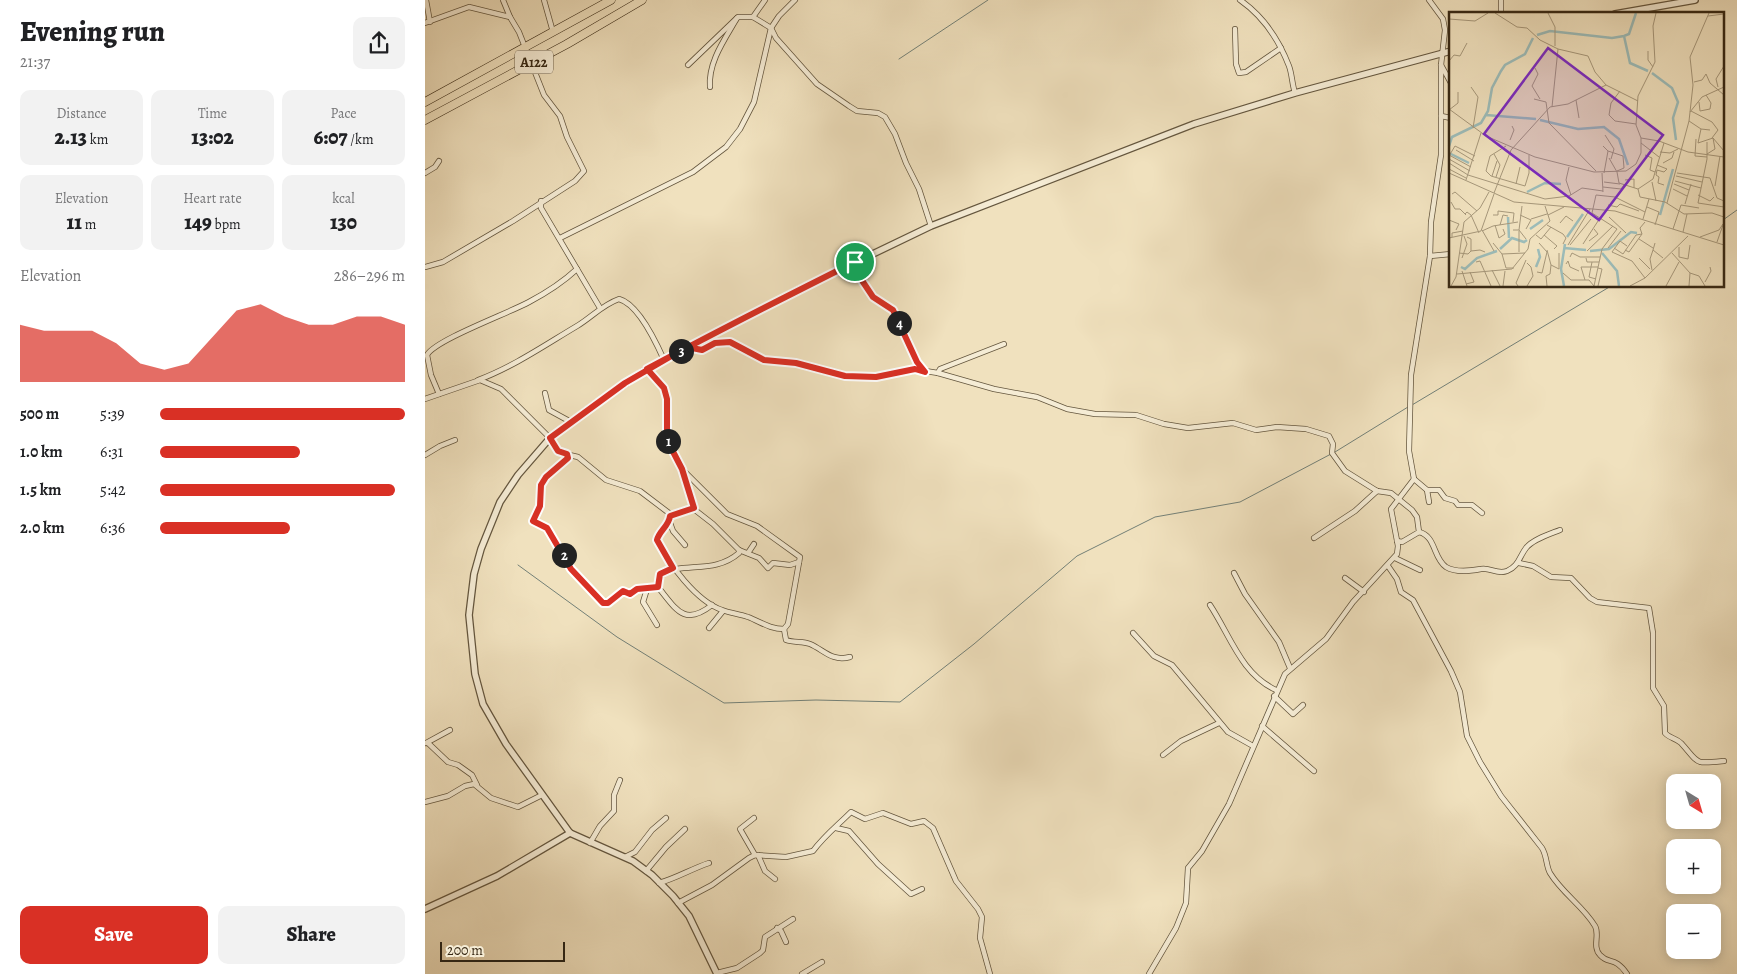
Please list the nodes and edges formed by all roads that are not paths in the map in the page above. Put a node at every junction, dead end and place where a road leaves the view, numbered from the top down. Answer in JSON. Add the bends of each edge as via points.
{"nodes":[{"id":1,"x":426,"y":0,"type":"edge"},
{"id":2,"x":503,"y":0,"type":"edge"},
{"id":3,"x":544,"y":0,"type":"edge"},
{"id":4,"x":611,"y":0,"type":"edge"},
{"id":5,"x":642,"y":0,"type":"edge"},
{"id":6,"x":765,"y":0,"type":"edge"},
{"id":7,"x":795,"y":0,"type":"edge"},
{"id":8,"x":1240,"y":0,"type":"edge"},
{"id":9,"x":1429,"y":0,"type":"edge"},
{"id":10,"x":1695,"y":0,"type":"edge"},
{"id":11,"x":1626,"y":12,"type":"edge"},
{"id":12,"x":510,"y":16,"type":"junction"},
{"id":13,"x":738,"y":17,"type":"junction"},
{"id":14,"x":753,"y":17,"type":"junction"},
{"id":15,"x":427,"y":23,"type":"edge"},
{"id":16,"x":771,"y":28,"type":"junction"},
{"id":17,"x":1235,"y":30,"type":"dead end"},
{"id":18,"x":554,"y":33,"type":"junction"},
{"id":19,"x":526,"y":48,"type":"junction"},
{"id":20,"x":1281,"y":48,"type":"junction"},
{"id":21,"x":1449,"y":52,"type":"edge"},
{"id":22,"x":1443,"y":54,"type":"junction"},
{"id":23,"x":531,"y":64,"type":"junction"},
{"id":24,"x":689,"y":65,"type":"dead end"},
{"id":25,"x":1441,"y":65,"type":"junction"},
{"id":26,"x":1449,"y":79,"type":"edge"},
{"id":27,"x":710,"y":87,"type":"dead end"},
{"id":28,"x":1295,"y":93,"type":"junction"},
{"id":29,"x":425,"y":102,"type":"edge"},
{"id":30,"x":1441,"y":116,"type":"junction"},
{"id":31,"x":1449,"y":118,"type":"edge"},
{"id":32,"x":425,"y":120,"type":"edge"},
{"id":33,"x":439,"y":161,"type":"dead end"},
{"id":34,"x":425,"y":173,"type":"edge"},
{"id":35,"x":541,"y":201,"type":"junction"},
{"id":36,"x":534,"y":206,"type":"junction"},
{"id":37,"x":541,"y":208,"type":"junction"},
{"id":38,"x":931,"y":226,"type":"junction"},
{"id":39,"x":559,"y":238,"type":"junction"},
{"id":40,"x":1449,"y":254,"type":"edge"},
{"id":41,"x":1430,"y":256,"type":"junction"},
{"id":42,"x":855,"y":262,"type":"junction"},
{"id":43,"x":425,"y":267,"type":"edge"},
{"id":44,"x":577,"y":269,"type":"junction"},
{"id":45,"x":600,"y":308,"type":"junction"},
{"id":46,"x":1004,"y":344,"type":"dead end"},
{"id":47,"x":687,"y":347,"type":"junction"},
{"id":48,"x":664,"y":360,"type":"junction"},
{"id":49,"x":647,"y":369,"type":"junction"},
{"id":50,"x":925,"y":372,"type":"junction"},
{"id":51,"x":938,"y":373,"type":"junction"},
{"id":52,"x":469,"y":382,"type":"junction"},
{"id":53,"x":545,"y":393,"type":"dead end"},
{"id":54,"x":439,"y":394,"type":"junction"},
{"id":55,"x":425,"y":399,"type":"edge"},
{"id":56,"x":571,"y":422,"type":"junction"},
{"id":57,"x":550,"y":438,"type":"junction"},
{"id":58,"x":455,"y":440,"type":"dead end"},
{"id":59,"x":567,"y":454,"type":"junction"},
{"id":60,"x":425,"y":455,"type":"edge"},
{"id":61,"x":682,"y":469,"type":"junction"},
{"id":62,"x":1414,"y":479,"type":"junction"},
{"id":63,"x":1427,"y":490,"type":"junction"},
{"id":64,"x":1377,"y":491,"type":"junction"},
{"id":65,"x":1398,"y":498,"type":"junction"},
{"id":66,"x":1429,"y":502,"type":"dead end"},
{"id":67,"x":694,"y":508,"type":"junction"},
{"id":68,"x":1482,"y":513,"type":"dead end"},
{"id":69,"x":670,"y":518,"type":"junction"},
{"id":70,"x":1561,"y":530,"type":"dead end"},
{"id":71,"x":1419,"y":532,"type":"junction"},
{"id":72,"x":1314,"y":538,"type":"dead end"},
{"id":73,"x":1397,"y":541,"type":"junction"},
{"id":74,"x":754,"y":544,"type":"dead end"},
{"id":75,"x":685,"y":545,"type":"dead end"},
{"id":76,"x":739,"y":550,"type":"junction"},
{"id":77,"x":748,"y":553,"type":"junction"},
{"id":78,"x":1395,"y":558,"type":"junction"},
{"id":79,"x":799,"y":562,"type":"junction"},
{"id":80,"x":1519,"y":562,"type":"junction"},
{"id":81,"x":1388,"y":566,"type":"junction"},
{"id":82,"x":673,"y":568,"type":"junction"},
{"id":83,"x":1420,"y":570,"type":"dead end"},
{"id":84,"x":1234,"y":573,"type":"dead end"},
{"id":85,"x":1345,"y":578,"type":"dead end"},
{"id":86,"x":658,"y":587,"type":"junction"},
{"id":87,"x":647,"y":589,"type":"junction"},
{"id":88,"x":1364,"y":592,"type":"junction"},
{"id":89,"x":712,"y":605,"type":"junction"},
{"id":90,"x":1210,"y":605,"type":"dead end"},
{"id":91,"x":723,"y":611,"type":"junction"},
{"id":92,"x":657,"y":625,"type":"dead end"},
{"id":93,"x":709,"y":628,"type":"dead end"},
{"id":94,"x":784,"y":629,"type":"junction"},
{"id":95,"x":1133,"y":633,"type":"dead end"},
{"id":96,"x":850,"y":657,"type":"dead end"},
{"id":97,"x":1290,"y":668,"type":"junction"},
{"id":98,"x":1276,"y":690,"type":"junction"},
{"id":99,"x":1274,"y":696,"type":"junction"},
{"id":100,"x":1303,"y":705,"type":"dead end"},
{"id":101,"x":1219,"y":723,"type":"junction"},
{"id":102,"x":1262,"y":726,"type":"junction"},
{"id":103,"x":450,"y":730,"type":"dead end"},
{"id":104,"x":426,"y":743,"type":"edge"},
{"id":105,"x":1253,"y":746,"type":"junction"},
{"id":106,"x":1163,"y":755,"type":"dead end"},
{"id":107,"x":1724,"y":760,"type":"dead end"},
{"id":108,"x":1314,"y":771,"type":"dead end"},
{"id":109,"x":620,"y":780,"type":"dead end"},
{"id":110,"x":477,"y":785,"type":"junction"},
{"id":111,"x":542,"y":795,"type":"junction"},
{"id":112,"x":425,"y":802,"type":"edge"},
{"id":113,"x":666,"y":818,"type":"dead end"},
{"id":114,"x":754,"y":818,"type":"dead end"},
{"id":115,"x":836,"y":828,"type":"junction"},
{"id":116,"x":685,"y":829,"type":"dead end"},
{"id":117,"x":570,"y":833,"type":"junction"},
{"id":118,"x":590,"y":843,"type":"junction"},
{"id":119,"x":756,"y":855,"type":"junction"},
{"id":120,"x":625,"y":857,"type":"junction"},
{"id":121,"x":709,"y":863,"type":"dead end"},
{"id":122,"x":646,"y":871,"type":"junction"},
{"id":123,"x":775,"y":879,"type":"dead end"},
{"id":124,"x":659,"y":883,"type":"junction"},
{"id":125,"x":923,"y":889,"type":"dead end"},
{"id":126,"x":678,"y":903,"type":"junction"},
{"id":127,"x":425,"y":910,"type":"edge"},
{"id":128,"x":793,"y":919,"type":"dead end"},
{"id":129,"x":777,"y":928,"type":"junction"},
{"id":130,"x":787,"y":942,"type":"dead end"},
{"id":131,"x":822,"y":962,"type":"dead end"},
{"id":132,"x":717,"y":973,"type":"edge"},
{"id":133,"x":802,"y":974,"type":"edge"},
{"id":134,"x":990,"y":974,"type":"edge"},
{"id":135,"x":1149,"y":974,"type":"edge"},
{"id":136,"x":1627,"y":974,"type":"edge"}],
"edges":[{"from":1,"to":15,"type":"street"},
{"from":2,"to":12,"type":"street"},
{"from":3,"to":18,"type":"street"},
{"from":4,"to":18,"type":"highway","number":"A122"},
{"from":5,"to":23,"type":"highway","number":"A122"},
{"from":6,"to":14,"type":"street"},
{"from":7,"to":16,"type":"street"},
{"from":8,"to":20,"type":"street","via":[[1258,14]]},
{"from":9,"to":22,"type":"street","via":[[1443,19]]},
{"from":10,"to":11,"type":"street"},
{"from":12,"to":15,"type":"street","via":[[469,7]]},
{"from":12,"to":19,"type":"street"},
{"from":13,"to":14,"type":"street"},
{"from":13,"to":24,"type":"street"},
{"from":13,"to":27,"type":"street","via":[[712,66]]},
{"from":14,"to":16,"type":"street"},
{"from":16,"to":38,"type":"street","via":[[817,84],[857,111],[885,117],[919,189]]},
{"from":16,"to":39,"type":"street","via":[[754,102],[726,147],[693,172]]},
{"from":17,"to":20,"type":"street","via":[[1239,73],[1246,72]]},
{"from":18,"to":19,"type":"highway","number":"A122"},
{"from":19,"to":23,"type":"street"},
{"from":19,"to":29,"type":"highway","number":"A122"},
{"from":20,"to":28,"type":"street"},
{"from":21,"to":22,"type":"street"},
{"from":22,"to":25,"type":"street"},
{"from":22,"to":28,"type":"street"},
{"from":23,"to":32,"type":"highway","number":"A122"},
{"from":23,"to":35,"type":"street","via":[[584,171],[575,181]]},
{"from":25,"to":26,"type":"street"},
{"from":25,"to":30,"type":"street"},
{"from":28,"to":38,"type":"street","via":[[1160,136]]},
{"from":30,"to":31,"type":"street"},
{"from":30,"to":41,"type":"street","via":[[1441,155],[1431,222]]},
{"from":33,"to":34,"type":"street"},
{"from":35,"to":36,"type":"street"},
{"from":35,"to":37,"type":"street"},
{"from":36,"to":37,"type":"street"},
{"from":36,"to":43,"type":"street","via":[[448,259]]},
{"from":37,"to":39,"type":"street"},
{"from":38,"to":42,"type":"street"},
{"from":39,"to":44,"type":"street"},
{"from":40,"to":41,"type":"street"},
{"from":41,"to":62,"type":"street","via":[[1411,375],[1409,451]]},
{"from":42,"to":47,"type":"street"},
{"from":42,"to":50,"type":"street","via":[[855,270],[873,297],[893,310],[917,362]]},
{"from":44,"to":45,"type":"street"},
{"from":44,"to":54,"type":"street","via":[[531,301],[432,348],[427,355],[428,364]]},
{"from":45,"to":48,"type":"street","via":[[619,299],[631,304]]},
{"from":45,"to":52,"type":"street","via":[[531,355]]},
{"from":46,"to":51,"type":"street","via":[[939,369]]},
{"from":47,"to":48,"type":"street"},
{"from":47,"to":50,"type":"street","via":[[702,350],[715,343],[730,342],[764,360],[796,363],[845,376],[876,377],[915,369]]},
{"from":48,"to":49,"type":"street"},
{"from":49,"to":56,"type":"street"},
{"from":49,"to":61,"type":"street","via":[[664,388],[667,440]]},
{"from":50,"to":51,"type":"street"},
{"from":51,"to":64,"type":"street","via":[[1095,414],[1136,415],[1169,425],[1194,428],[1233,423],[1256,430],[1277,427],[1320,432],[1329,436],[1333,444],[1332,453],[1345,470]]},
{"from":52,"to":54,"type":"street"},
{"from":52,"to":57,"type":"street","via":[[480,380],[501,389]]},
{"from":53,"to":56,"type":"street","via":[[549,410]]},
{"from":54,"to":55,"type":"street"},
{"from":56,"to":57,"type":"street"},
{"from":57,"to":59,"type":"street","via":[[558,451]]},
{"from":57,"to":111,"type":"street","via":[[518,474],[500,502],[476,566],[469,615],[475,674],[483,704]]},
{"from":58,"to":60,"type":"street"},
{"from":59,"to":69,"type":"street","via":[[578,457],[606,480],[639,491],[665,509]]},
{"from":59,"to":87,"type":"street","via":[[566,461],[541,485],[540,506],[533,521],[547,528],[571,569],[603,603],[608,603],[623,591],[630,594],[637,589]]},
{"from":61,"to":67,"type":"street"},
{"from":61,"to":79,"type":"street","via":[[727,514],[766,532],[795,551],[800,557]]},
{"from":62,"to":63,"type":"street"},
{"from":62,"to":65,"type":"street"},
{"from":63,"to":66,"type":"street"},
{"from":63,"to":68,"type":"street","via":[[1439,490],[1457,505],[1472,505]]},
{"from":64,"to":65,"type":"street","via":[[1391,493]]},
{"from":64,"to":72,"type":"street","via":[[1355,511]]},
{"from":65,"to":71,"type":"street","via":[[1417,517]]},
{"from":65,"to":73,"type":"street","via":[[1391,509]]},
{"from":67,"to":69,"type":"street"},
{"from":67,"to":76,"type":"street"},
{"from":69,"to":75,"type":"street","via":[[673,531]]},
{"from":69,"to":82,"type":"street","via":[[657,540]]},
{"from":70,"to":80,"type":"street","via":[[1525,548]]},
{"from":71,"to":73,"type":"street","via":[[1402,542]]},
{"from":71,"to":80,"type":"street","via":[[1429,536],[1443,564],[1455,570],[1487,568],[1507,571]]},
{"from":73,"to":78,"type":"street"},
{"from":74,"to":77,"type":"street"},
{"from":76,"to":77,"type":"street"},
{"from":76,"to":82,"type":"street","via":[[734,558],[719,564]]},
{"from":77,"to":79,"type":"street","via":[[759,558],[767,568],[773,563],[790,565]]},
{"from":78,"to":81,"type":"street"},
{"from":78,"to":83,"type":"street"},
{"from":79,"to":94,"type":"street","via":[[789,624]]},
{"from":80,"to":107,"type":"street","via":[[1551,577],[1571,578],[1597,602],[1649,608],[1653,633],[1653,688],[1664,706],[1665,733],[1681,743],[1695,761]]},
{"from":81,"to":88,"type":"street"},
{"from":81,"to":136,"type":"street","via":[[1401,592],[1413,600],[1451,670],[1460,692],[1467,736],[1480,762],[1501,796],[1542,848],[1551,874],[1594,924],[1601,957],[1619,962]]},
{"from":82,"to":86,"type":"street","via":[[660,574]]},
{"from":82,"to":89,"type":"street"},
{"from":84,"to":97,"type":"street","via":[[1279,642]]},
{"from":85,"to":88,"type":"street"},
{"from":86,"to":87,"type":"street"},
{"from":86,"to":89,"type":"street","via":[[685,615],[698,614]]},
{"from":87,"to":92,"type":"street","via":[[643,602]]},
{"from":88,"to":97,"type":"street","via":[[1326,639]]},
{"from":89,"to":91,"type":"street"},
{"from":90,"to":98,"type":"street","via":[[1246,665],[1264,684]]},
{"from":91,"to":93,"type":"street"},
{"from":91,"to":94,"type":"street","via":[[768,627]]},
{"from":94,"to":96,"type":"street","via":[[786,640],[810,644],[831,657],[843,660]]},
{"from":95,"to":101,"type":"street","via":[[1154,656],[1172,666]]},
{"from":97,"to":98,"type":"street"},
{"from":98,"to":99,"type":"street"},
{"from":99,"to":100,"type":"street","via":[[1293,714]]},
{"from":99,"to":102,"type":"street"},
{"from":101,"to":105,"type":"street"},
{"from":101,"to":106,"type":"street"},
{"from":102,"to":105,"type":"street"},
{"from":102,"to":108,"type":"street"},
{"from":103,"to":104,"type":"street"},
{"from":104,"to":110,"type":"street","via":[[448,762],[472,775]]},
{"from":105,"to":135,"type":"street","via":[[1216,828],[1188,868],[1186,904]]},
{"from":109,"to":118,"type":"street","via":[[614,795],[614,811]]},
{"from":110,"to":111,"type":"street","via":[[491,798],[518,808]]},
{"from":110,"to":112,"type":"street","via":[[470,784],[447,796]]},
{"from":111,"to":117,"type":"street"},
{"from":113,"to":120,"type":"street","via":[[635,852]]},
{"from":114,"to":119,"type":"street","via":[[740,829]]},
{"from":115,"to":119,"type":"street","via":[[823,837],[813,851],[785,858]]},
{"from":115,"to":125,"type":"street","via":[[849,831],[911,894]]},
{"from":115,"to":134,"type":"street","via":[[851,812],[865,819],[883,813],[911,824],[929,823],[950,871],[978,909],[980,938]]},
{"from":116,"to":122,"type":"street"},
{"from":117,"to":118,"type":"street"},
{"from":117,"to":127,"type":"street","via":[[497,876]]},
{"from":118,"to":120,"type":"street"},
{"from":119,"to":123,"type":"street","via":[[767,874]]},
{"from":119,"to":126,"type":"street","via":[[695,896]]},
{"from":120,"to":122,"type":"street"},
{"from":121,"to":124,"type":"street"},
{"from":122,"to":124,"type":"street"},
{"from":124,"to":126,"type":"street"},
{"from":126,"to":132,"type":"street","via":[[689,916]]},
{"from":128,"to":129,"type":"street"},
{"from":129,"to":130,"type":"street"},
{"from":129,"to":132,"type":"street","via":[[765,937],[760,953],[737,968]]},
{"from":131,"to":133,"type":"street"}]}
